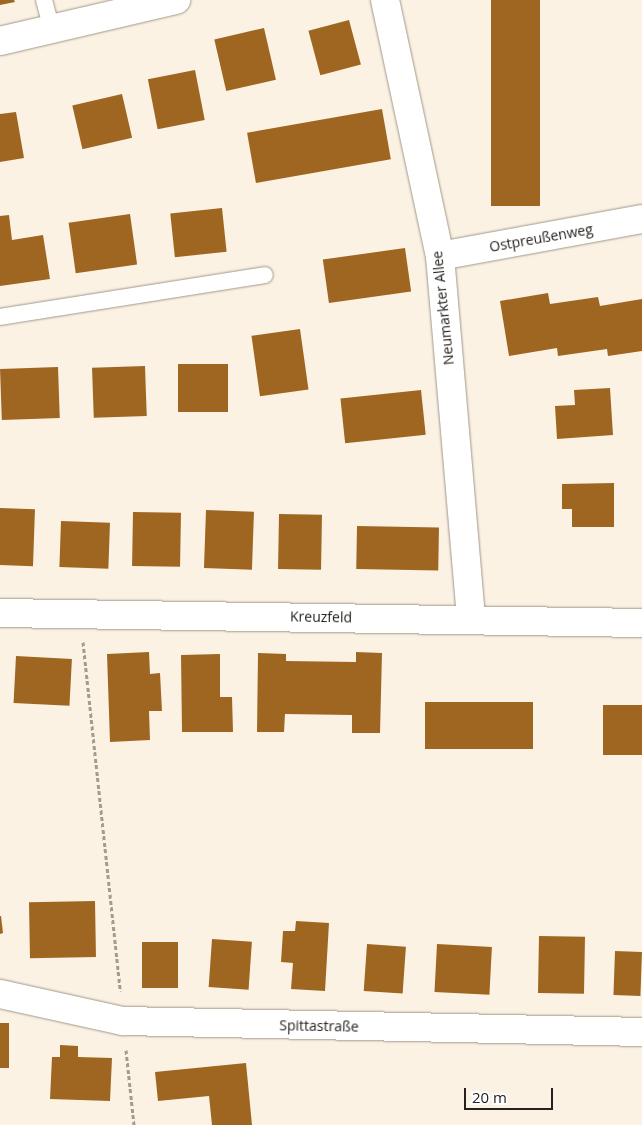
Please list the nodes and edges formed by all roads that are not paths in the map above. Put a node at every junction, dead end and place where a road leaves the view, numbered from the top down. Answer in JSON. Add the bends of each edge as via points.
{"nodes":[{"id":1,"x":44,"y":0,"type":"edge"},
{"id":2,"x":176,"y":0,"type":"edge"},
{"id":3,"x":385,"y":0,"type":"edge"},
{"id":4,"x":51,"y":27,"type":"junction"},
{"id":5,"x":0,"y":40,"type":"edge"},
{"id":6,"x":642,"y":220,"type":"edge"},
{"id":7,"x":440,"y":256,"type":"junction"},
{"id":8,"x":265,"y":275,"type":"dead end"},
{"id":9,"x":0,"y":317,"type":"edge"},
{"id":10,"x":0,"y":613,"type":"edge"},
{"id":11,"x":471,"y":620,"type":"junction"},
{"id":12,"x":642,"y":623,"type":"edge"},
{"id":13,"x":0,"y":994,"type":"edge"},
{"id":14,"x":642,"y":1032,"type":"edge"}],
"edges":[{"from":1,"to":4,"type":"lane"},
{"from":2,"to":4,"type":"street"},
{"from":3,"to":7,"type":"street","name":"Neumarkter Allee"},
{"from":4,"to":5,"type":"street"},
{"from":6,"to":7,"type":"street","name":"Ostpreußenweg"},
{"from":7,"to":11,"type":"street","name":"Neumarkter Allee"},
{"from":8,"to":9,"type":"lane"},
{"from":10,"to":11,"type":"street","name":"Kreuzfeld"},
{"from":11,"to":12,"type":"street","name":"Kreuzfeld"},
{"from":13,"to":14,"type":"street","name":"Spittastraße","via":[[123,1021]]}]}
